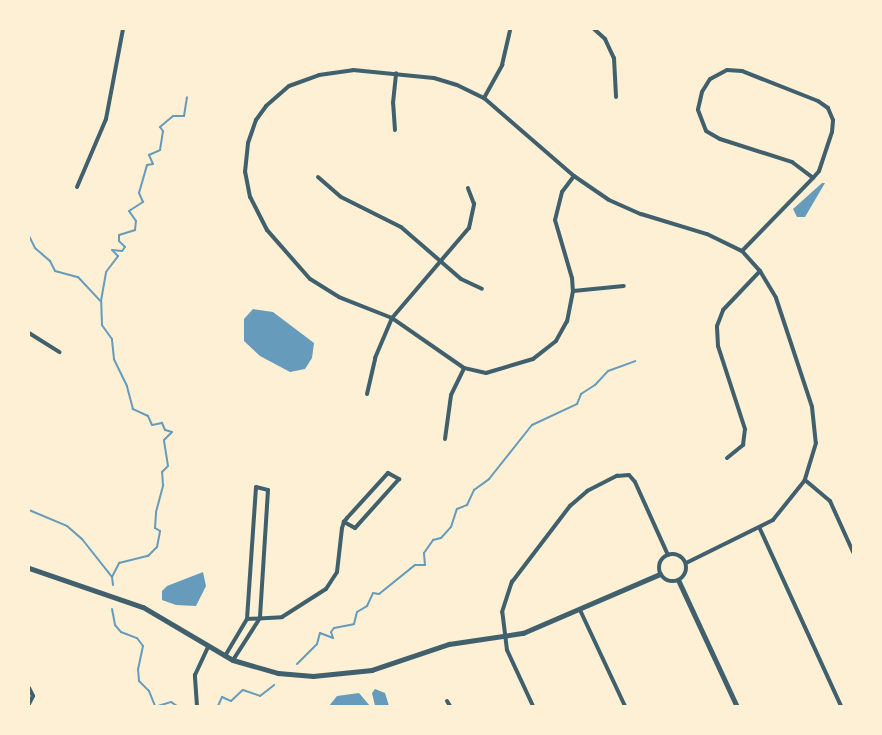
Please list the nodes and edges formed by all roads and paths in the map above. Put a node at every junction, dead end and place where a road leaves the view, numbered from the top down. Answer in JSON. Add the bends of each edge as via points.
{"nodes":[{"id":1,"x":123,"y":29,"type":"edge"},
{"id":2,"x":510,"y":29,"type":"edge"},
{"id":3,"x":594,"y":29,"type":"edge"},
{"id":4,"x":396,"y":73,"type":"junction"},
{"id":5,"x":616,"y":97,"type":"dead end"},
{"id":6,"x":484,"y":98,"type":"junction"},
{"id":7,"x":395,"y":130,"type":"dead end"},
{"id":8,"x":574,"y":176,"type":"junction"},
{"id":9,"x":318,"y":177,"type":"dead end"},
{"id":10,"x":813,"y":178,"type":"junction"},
{"id":11,"x":77,"y":187,"type":"dead end"},
{"id":12,"x":468,"y":188,"type":"dead end"},
{"id":13,"x":742,"y":251,"type":"junction"},
{"id":14,"x":441,"y":261,"type":"junction"},
{"id":15,"x":760,"y":271,"type":"junction"},
{"id":16,"x":624,"y":286,"type":"dead end"},
{"id":17,"x":482,"y":289,"type":"dead end"},
{"id":18,"x":573,"y":290,"type":"junction"},
{"id":19,"x":392,"y":318,"type":"junction"},
{"id":20,"x":29,"y":333,"type":"edge"},
{"id":21,"x":59,"y":352,"type":"dead end"},
{"id":22,"x":464,"y":368,"type":"junction"},
{"id":23,"x":367,"y":394,"type":"dead end"},
{"id":24,"x":445,"y":439,"type":"dead end"},
{"id":25,"x":727,"y":458,"type":"dead end"},
{"id":26,"x":805,"y":480,"type":"junction"},
{"id":27,"x":344,"y":522,"type":"junction"},
{"id":28,"x":760,"y":529,"type":"junction"},
{"id":29,"x":853,"y":552,"type":"edge"},
{"id":30,"x":668,"y":555,"type":"junction"},
{"id":31,"x":686,"y":563,"type":"junction"},
{"id":32,"x":29,"y":568,"type":"edge"},
{"id":33,"x":660,"y":574,"type":"junction"},
{"id":34,"x":679,"y":582,"type":"junction"},
{"id":35,"x":580,"y":610,"type":"junction"},
{"id":36,"x":260,"y":618,"type":"junction"},
{"id":37,"x":247,"y":619,"type":"junction"},
{"id":38,"x":504,"y":637,"type":"junction"},
{"id":39,"x":208,"y":647,"type":"junction"},
{"id":40,"x":225,"y":656,"type":"junction"},
{"id":41,"x":233,"y":660,"type":"junction"},
{"id":42,"x":29,"y":688,"type":"edge"},
{"id":43,"x":447,"y":701,"type":"dead end"},
{"id":44,"x":29,"y":704,"type":"edge"},
{"id":45,"x":197,"y":706,"type":"edge"},
{"id":46,"x":450,"y":706,"type":"edge"},
{"id":47,"x":533,"y":706,"type":"edge"},
{"id":48,"x":625,"y":706,"type":"edge"},
{"id":49,"x":737,"y":706,"type":"edge"},
{"id":50,"x":842,"y":706,"type":"edge"}],
"edges":[{"from":1,"to":11,"type":"street","via":[[104,126]]},
{"from":2,"to":6,"type":"street","via":[[502,65]]},
{"from":3,"to":5,"type":"street","via":[[605,39],[614,58]]},
{"from":4,"to":6,"type":"street","via":[[446,81]]},
{"from":4,"to":7,"type":"street"},
{"from":4,"to":19,"type":"street","via":[[338,71],[289,86],[271,100],[256,120],[248,143],[244,172],[250,197],[267,230],[310,279],[339,297]]},
{"from":6,"to":8,"type":"street"},
{"from":8,"to":13,"type":"street","via":[[630,210],[707,234]]},
{"from":8,"to":18,"type":"street","via":[[562,192],[555,220]]},
{"from":9,"to":14,"type":"street","via":[[341,197],[401,227]]},
{"from":10,"to":10,"type":"street","via":[[822,165],[832,132],[833,120],[823,104],[742,71],[727,70],[710,79],[702,92],[698,110],[706,131],[720,139],[792,162]]},
{"from":10,"to":13,"type":"street"},
{"from":12,"to":14,"type":"street","via":[[474,204],[472,219],[464,235]]},
{"from":13,"to":15,"type":"street"},
{"from":14,"to":17,"type":"street","via":[[462,279]]},
{"from":14,"to":19,"type":"street"},
{"from":15,"to":25,"type":"street","via":[[723,310],[717,326],[718,346],[745,429],[743,445]]},
{"from":15,"to":26,"type":"street","via":[[776,298],[812,407],[816,443]]},
{"from":16,"to":18,"type":"street"},
{"from":18,"to":22,"type":"street","via":[[567,321],[556,341],[545,351],[498,372]]},
{"from":19,"to":22,"type":"street"},
{"from":19,"to":23,"type":"street","via":[[375,358]]},
{"from":20,"to":21,"type":"street"},
{"from":22,"to":24,"type":"street","via":[[451,395]]},
{"from":26,"to":28,"type":"street","via":[[782,511]]},
{"from":26,"to":29,"type":"street","via":[[830,501]]},
{"from":27,"to":27,"type":"street","via":[[388,473],[399,480],[355,528]]},
{"from":27,"to":36,"type":"street","via":[[339,566],[331,584],[282,617]]},
{"from":28,"to":31,"type":"street"},
{"from":28,"to":50,"type":"street"},
{"from":30,"to":31,"type":"street","via":[[679,555]]},
{"from":30,"to":33,"type":"street","via":[[660,562]]},
{"from":30,"to":38,"type":"street","via":[[633,478],[617,476],[578,498],[512,582],[502,612]]},
{"from":31,"to":34,"type":"street","via":[[686,574]]},
{"from":32,"to":39,"type":"street","via":[[142,608]]},
{"from":33,"to":34,"type":"street","via":[[667,582]]},
{"from":33,"to":35,"type":"street"},
{"from":34,"to":49,"type":"street"},
{"from":35,"to":38,"type":"street","via":[[541,628]]},
{"from":35,"to":48,"type":"street"},
{"from":36,"to":37,"type":"street"},
{"from":36,"to":37,"type":"street","via":[[268,490],[256,487]]},
{"from":36,"to":41,"type":"street"},
{"from":37,"to":40,"type":"street"},
{"from":38,"to":41,"type":"street","via":[[450,644],[372,670],[332,676],[278,673]]},
{"from":38,"to":47,"type":"street"},
{"from":39,"to":40,"type":"street"},
{"from":39,"to":45,"type":"street","via":[[195,675]]},
{"from":40,"to":41,"type":"street"},
{"from":42,"to":44,"type":"street","via":[[33,696]]},
{"from":43,"to":46,"type":"street"}]}
